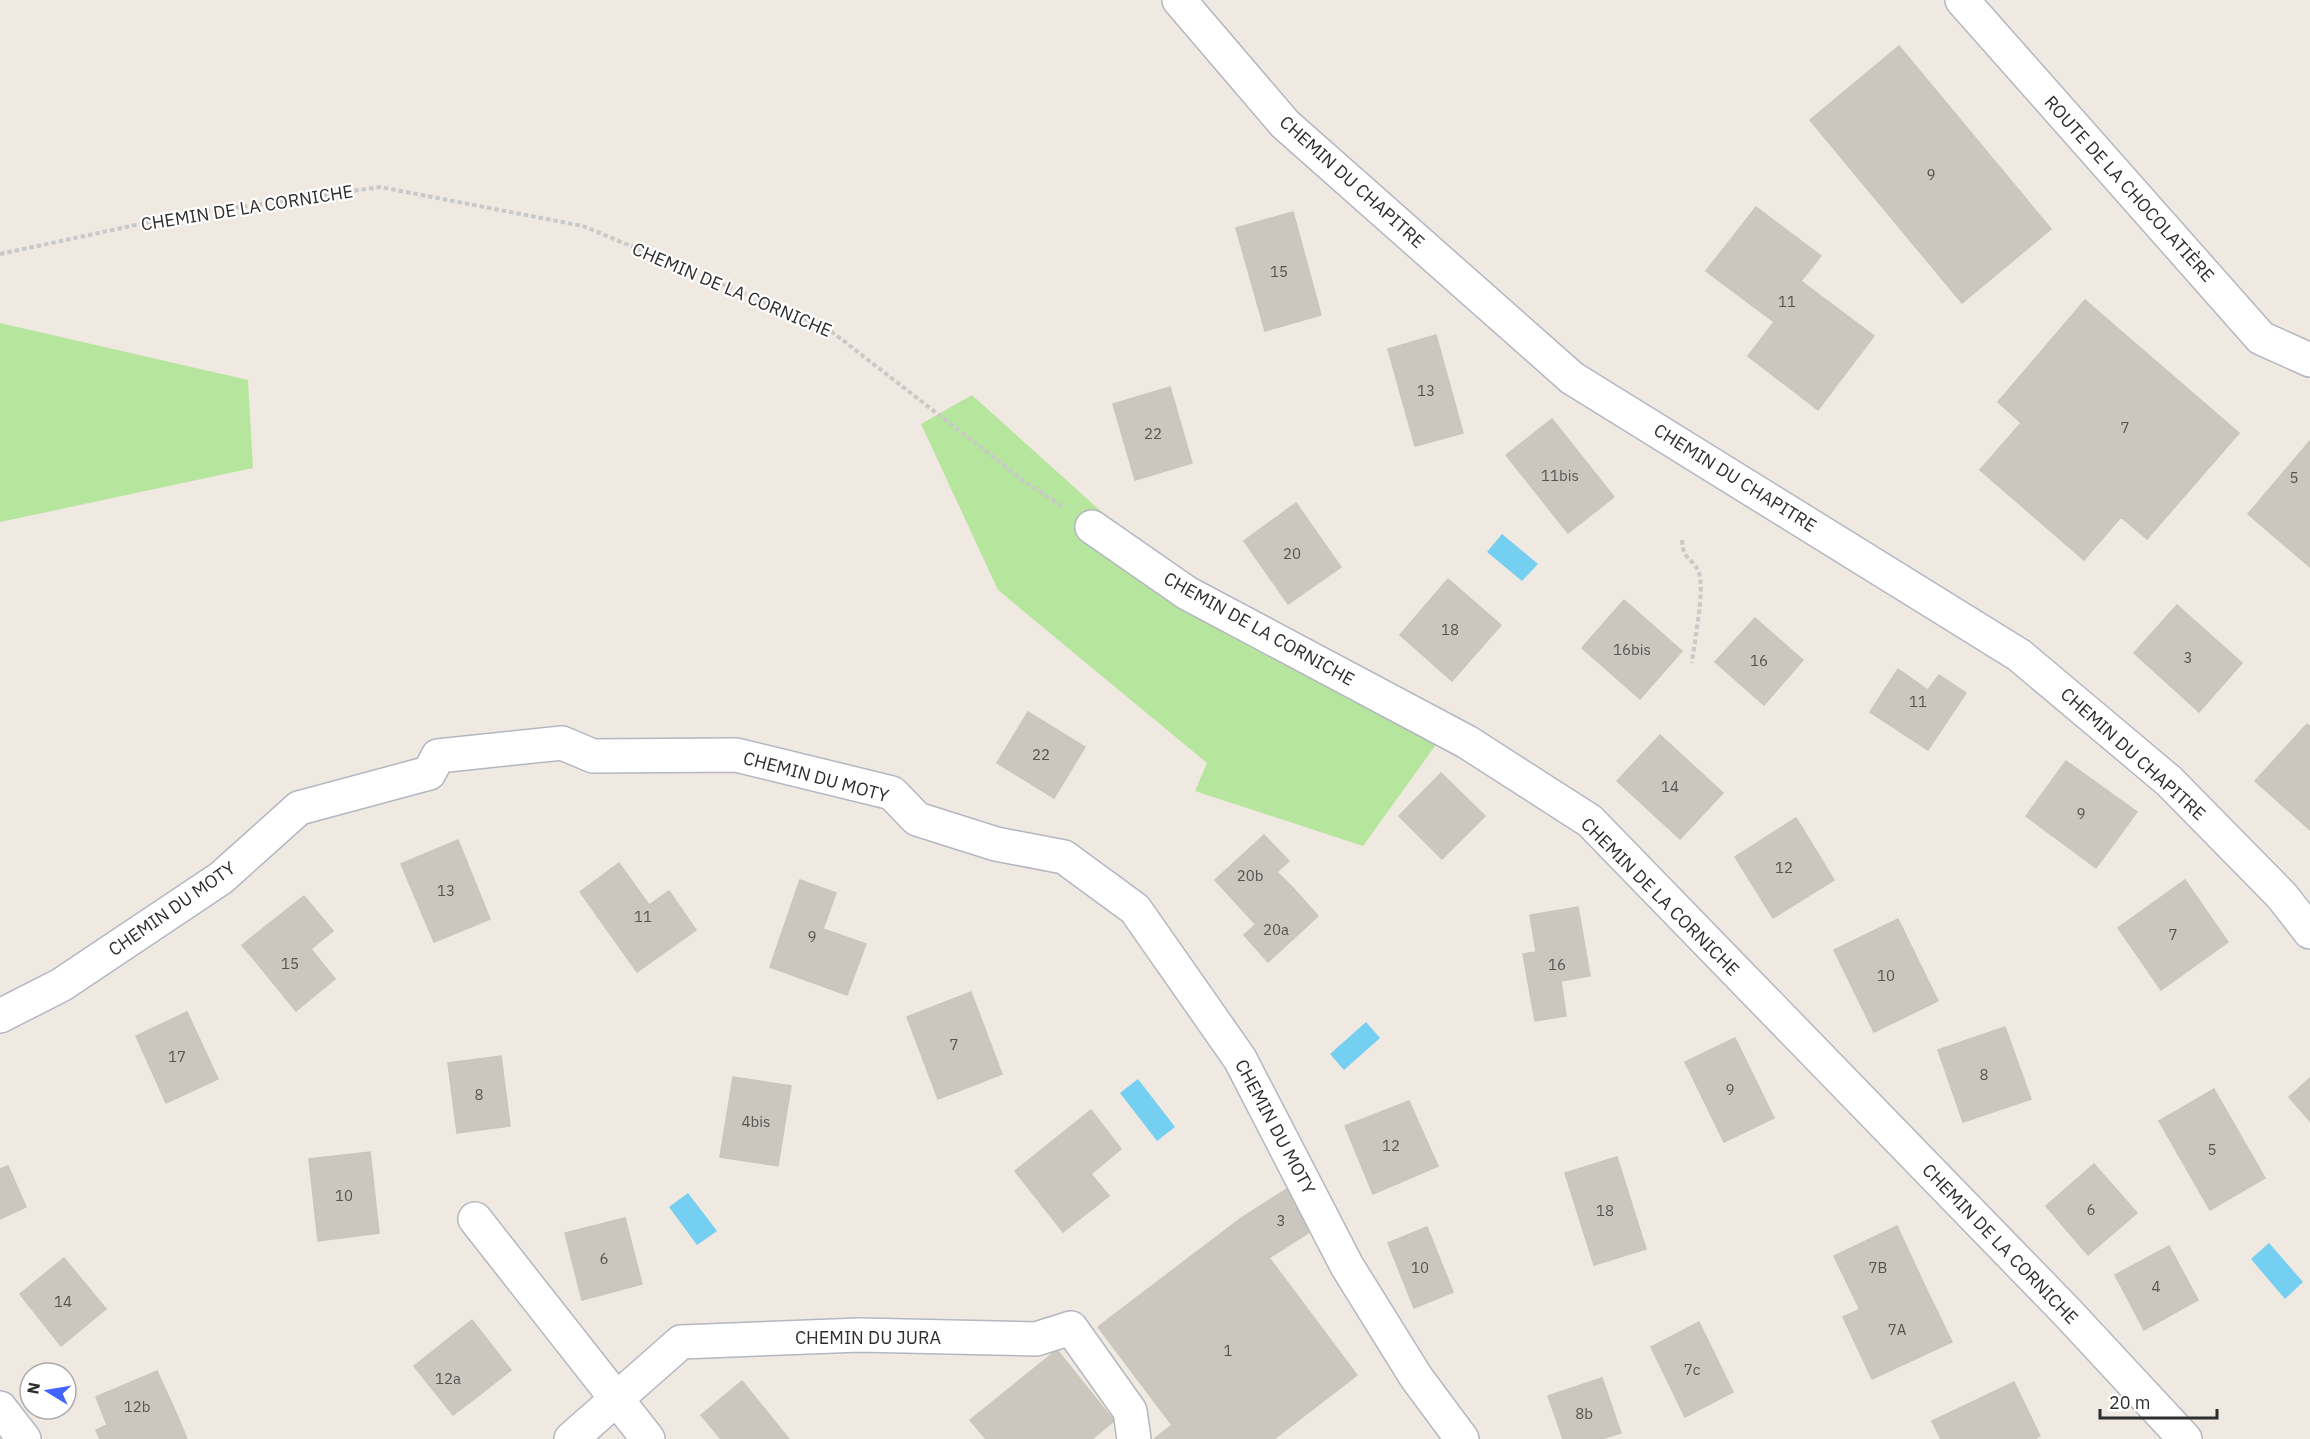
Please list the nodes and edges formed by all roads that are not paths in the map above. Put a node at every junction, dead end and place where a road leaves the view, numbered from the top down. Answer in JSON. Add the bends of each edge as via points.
{"nodes":[{"id":1,"x":1179,"y":0,"type":"edge"},
{"id":2,"x":1962,"y":0,"type":"edge"},
{"id":3,"x":2310,"y":360,"type":"edge"},
{"id":4,"x":1092,"y":527,"type":"road end"},
{"id":5,"x":2310,"y":932,"type":"edge"},
{"id":6,"x":0,"y":1017,"type":"edge"},
{"id":7,"x":475,"y":1219,"type":"dead end"},
{"id":8,"x":616,"y":1401,"type":"junction"},
{"id":9,"x":0,"y":1408,"type":"edge"},
{"id":10,"x":24,"y":1439,"type":"edge"},
{"id":11,"x":571,"y":1439,"type":"edge"},
{"id":12,"x":648,"y":1439,"type":"edge"},
{"id":13,"x":1134,"y":1439,"type":"edge"},
{"id":14,"x":1462,"y":1439,"type":"edge"},
{"id":15,"x":2185,"y":1439,"type":"edge"}],
"edges":[{"from":1,"to":5,"type":"street","name":"CHEMIN DU CHAPITRE","via":[[1285,124],[1572,378],[2019,655],[2169,781],[2282,896]]},
{"from":2,"to":3,"type":"street","name":"ROUTE DE LA CHOCOLATIÈRE","via":[[2261,338]]},
{"from":4,"to":15,"type":"street","name":"CHEMIN DE LA CORNICHE","via":[[1187,592],[1467,742],[1590,821],[2066,1311]]},
{"from":6,"to":14,"type":"street","name":"CHEMIN DU MOTY","via":[[61,985],[221,878],[299,808],[429,773],[438,756],[562,742],[593,756],[736,755],[892,793],[917,819],[996,844],[1064,857],[1135,909],[1240,1059],[1347,1266],[1416,1377]]},
{"from":7,"to":8,"type":"street"},
{"from":8,"to":11,"type":"street","name":"CHEMIN DU JURA"},
{"from":8,"to":12,"type":"street"},
{"from":8,"to":13,"type":"street","name":"CHEMIN DU JURA","via":[[681,1342],[860,1335],[1036,1339],[1071,1328],[1130,1411]]},
{"from":9,"to":10,"type":"street"}]}
